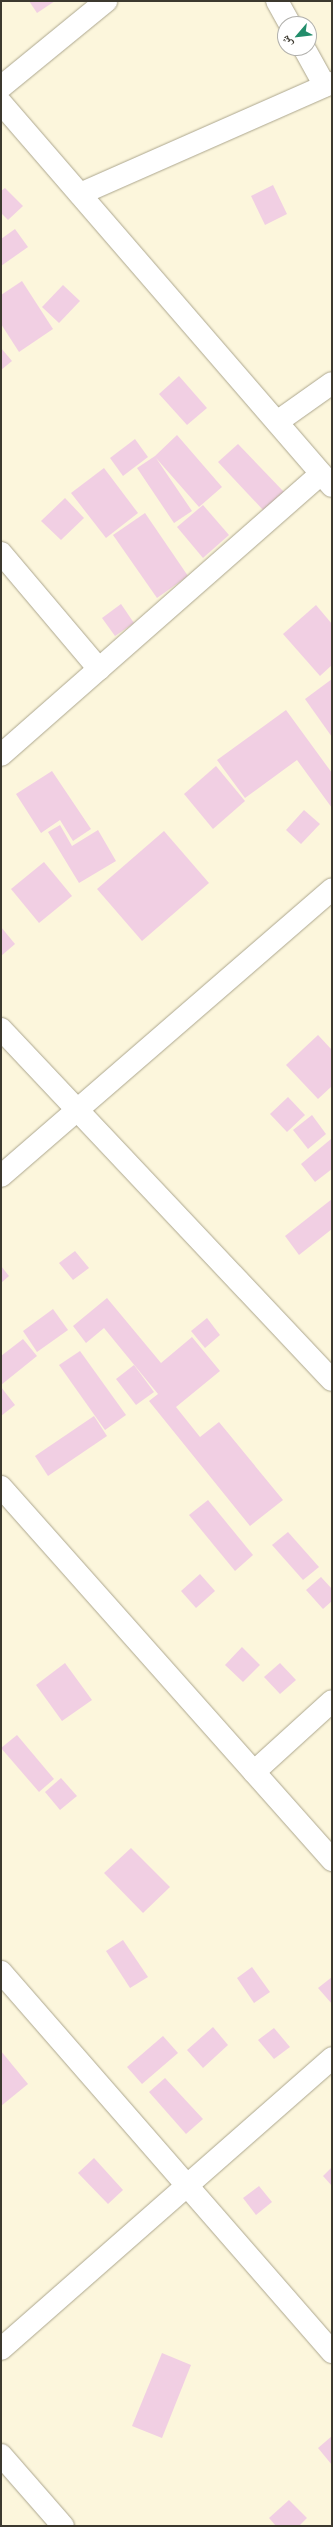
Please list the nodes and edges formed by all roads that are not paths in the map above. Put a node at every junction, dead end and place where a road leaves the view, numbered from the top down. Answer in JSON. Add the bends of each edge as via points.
{"nodes":[{"id":1,"x":106,"y":1,"type":"edge"},
{"id":2,"x":277,"y":1,"type":"edge"},
{"id":3,"x":285,"y":16,"type":"edge"},
{"id":4,"x":309,"y":56,"type":"edge"},
{"id":5,"x":329,"y":85,"type":"edge"},
{"id":6,"x":1,"y":87,"type":"edge"},
{"id":7,"x":1,"y":104,"type":"edge"},
{"id":8,"x":80,"y":194,"type":"junction"},
{"id":9,"x":332,"y":383,"type":"edge"},
{"id":10,"x":277,"y":422,"type":"junction"},
{"id":11,"x":327,"y":480,"type":"edge"},
{"id":12,"x":1,"y":553,"type":"edge"},
{"id":13,"x":99,"y":669,"type":"junction"},
{"id":14,"x":1,"y":755,"type":"edge"},
{"id":15,"x":330,"y":894,"type":"edge"},
{"id":16,"x":1,"y":1029,"type":"edge"},
{"id":17,"x":78,"y":1110,"type":"junction"},
{"id":18,"x":1,"y":1176,"type":"edge"},
{"id":19,"x":332,"y":1380,"type":"edge"},
{"id":20,"x":1,"y":1488,"type":"edge"},
{"id":21,"x":332,"y":1701,"type":"edge"},
{"id":22,"x":254,"y":1772,"type":"junction"},
{"id":23,"x":332,"y":1860,"type":"edge"},
{"id":24,"x":1,"y":1972,"type":"edge"},
{"id":25,"x":332,"y":2058,"type":"edge"},
{"id":26,"x":188,"y":2186,"type":"junction"},
{"id":27,"x":1,"y":2349,"type":"edge"},
{"id":28,"x":332,"y":2352,"type":"edge"},
{"id":29,"x":1,"y":2455,"type":"edge"},
{"id":30,"x":63,"y":2526,"type":"edge"}],
"edges":[{"from":1,"to":6,"type":"street"},
{"from":2,"to":3,"type":"street"},
{"from":4,"to":5,"type":"street"},
{"from":5,"to":8,"type":"street"},
{"from":7,"to":8,"type":"street"},
{"from":8,"to":10,"type":"street"},
{"from":9,"to":10,"type":"street"},
{"from":10,"to":11,"type":"street"},
{"from":11,"to":13,"type":"street"},
{"from":12,"to":13,"type":"street"},
{"from":13,"to":14,"type":"street"},
{"from":15,"to":17,"type":"street"},
{"from":16,"to":17,"type":"street"},
{"from":17,"to":18,"type":"street"},
{"from":17,"to":19,"type":"street"},
{"from":20,"to":22,"type":"street"},
{"from":21,"to":22,"type":"street"},
{"from":22,"to":23,"type":"street"},
{"from":24,"to":26,"type":"street"},
{"from":25,"to":26,"type":"street"},
{"from":26,"to":27,"type":"street"},
{"from":26,"to":28,"type":"street"},
{"from":29,"to":30,"type":"street"}]}
